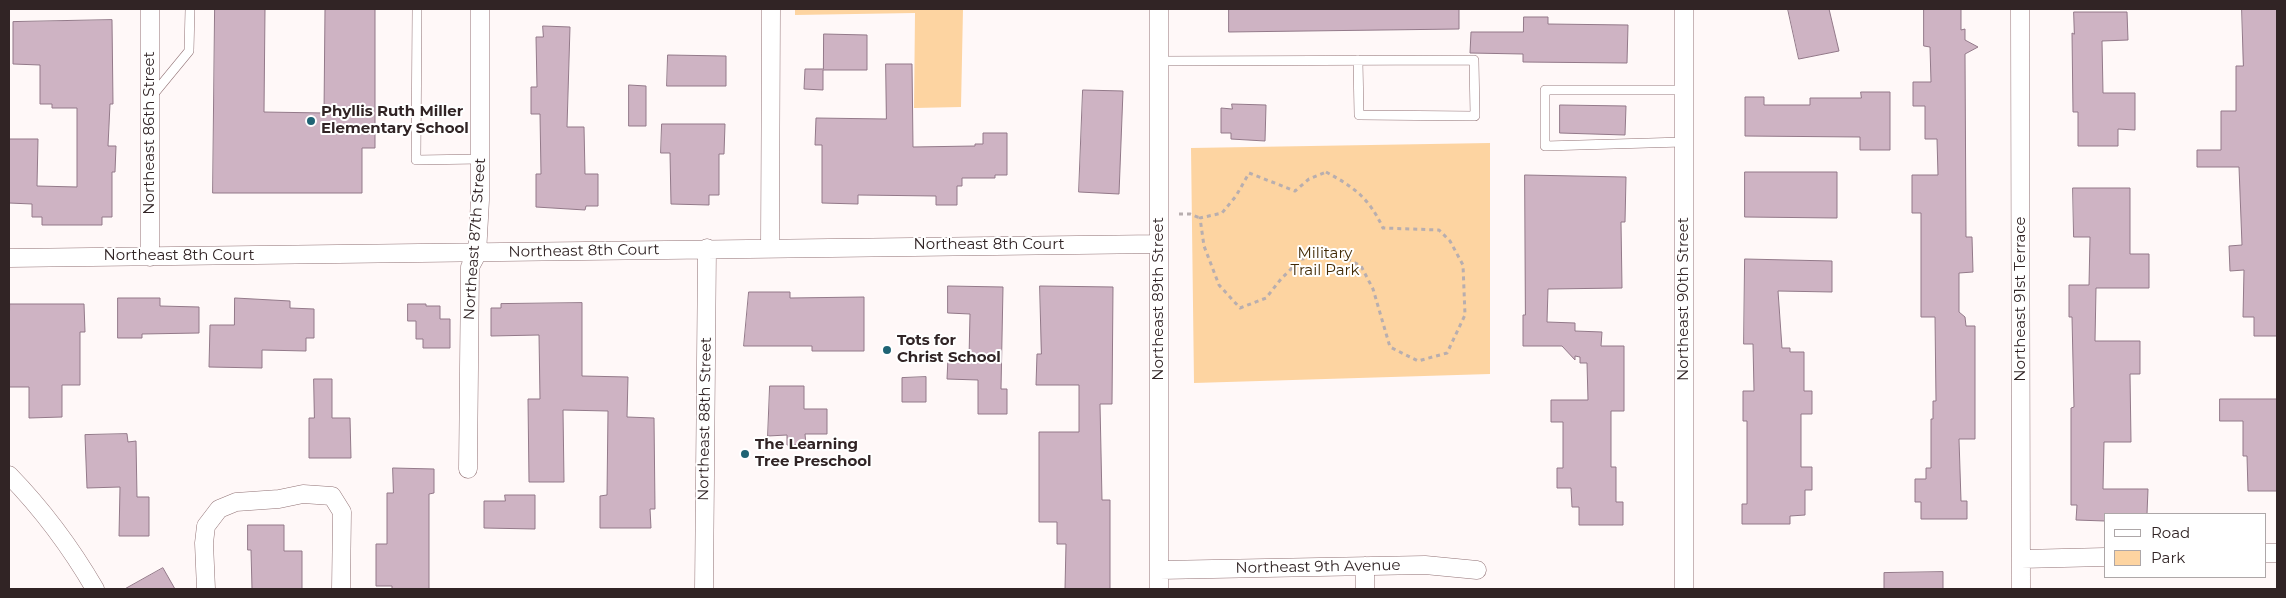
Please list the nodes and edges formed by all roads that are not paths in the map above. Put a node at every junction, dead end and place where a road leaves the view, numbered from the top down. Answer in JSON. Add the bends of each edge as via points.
{"nodes":[{"id":1,"x":150,"y":9,"type":"edge"},
{"id":2,"x":190,"y":9,"type":"edge"},
{"id":3,"x":417,"y":9,"type":"edge"},
{"id":4,"x":480,"y":9,"type":"edge"},
{"id":5,"x":771,"y":9,"type":"edge"},
{"id":6,"x":1159,"y":9,"type":"edge"},
{"id":7,"x":1684,"y":9,"type":"edge"},
{"id":8,"x":2020,"y":9,"type":"edge"},
{"id":9,"x":1358,"y":60,"type":"junction"},
{"id":10,"x":1159,"y":61,"type":"junction"},
{"id":11,"x":1684,"y":90,"type":"junction"},
{"id":12,"x":149,"y":100,"type":"junction"},
{"id":13,"x":1683,"y":142,"type":"junction"},
{"id":14,"x":480,"y":159,"type":"junction"},
{"id":15,"x":1159,"y":244,"type":"junction"},
{"id":16,"x":770,"y":247,"type":"junction"},
{"id":17,"x":707,"y":248,"type":"junction"},
{"id":18,"x":477,"y":254,"type":"junction"},
{"id":19,"x":150,"y":257,"type":"junction"},
{"id":20,"x":9,"y":258,"type":"edge"},
{"id":21,"x":468,"y":469,"type":"dead end"},
{"id":22,"x":9,"y":475,"type":"edge"},
{"id":23,"x":2104,"y":557,"type":"edge"},
{"id":24,"x":2021,"y":559,"type":"junction"},
{"id":25,"x":1365,"y":566,"type":"junction"},
{"id":26,"x":1160,"y":570,"type":"junction"},
{"id":27,"x":1477,"y":570,"type":"dead end"},
{"id":28,"x":95,"y":589,"type":"edge"},
{"id":29,"x":206,"y":589,"type":"edge"},
{"id":30,"x":341,"y":589,"type":"edge"},
{"id":31,"x":704,"y":589,"type":"edge"},
{"id":32,"x":1160,"y":589,"type":"edge"},
{"id":33,"x":1365,"y":589,"type":"edge"},
{"id":34,"x":1684,"y":589,"type":"edge"},
{"id":35,"x":2021,"y":589,"type":"edge"}],
"edges":[{"from":1,"to":12,"type":"street","name":"Northeast 86th Street"},
{"from":2,"to":12,"type":"lane","via":[[189,51]]},
{"from":3,"to":14,"type":"lane","via":[[416,160]]},
{"from":4,"to":14,"type":"street","name":"Northeast 87th Street"},
{"from":5,"to":16,"type":"street"},
{"from":6,"to":10,"type":"street","name":"Northeast 89th Street"},
{"from":7,"to":11,"type":"street","name":"Northeast 90th Street"},
{"from":8,"to":24,"type":"street","name":"Northeast 91st Terrace"},
{"from":9,"to":9,"type":"lane","via":[[1474,60],[1475,116],[1359,115]]},
{"from":9,"to":10,"type":"lane"},
{"from":10,"to":15,"type":"street","name":"Northeast 89th Street"},
{"from":11,"to":13,"type":"street","name":"Northeast 90th Street"},
{"from":11,"to":13,"type":"lane","via":[[1545,90],[1545,146]]},
{"from":12,"to":19,"type":"street","name":"Northeast 86th Street"},
{"from":13,"to":34,"type":"street","name":"Northeast 90th Street"},
{"from":14,"to":18,"type":"street","name":"Northeast 87th Street"},
{"from":15,"to":16,"type":"street","name":"Northeast 8th Court"},
{"from":15,"to":26,"type":"street","name":"Northeast 89th Street"},
{"from":16,"to":17,"type":"street","name":"Northeast 8th Court"},
{"from":17,"to":18,"type":"street","name":"Northeast 8th Court"},
{"from":17,"to":31,"type":"street","name":"Northeast 88th Street"},
{"from":18,"to":19,"type":"street","name":"Northeast 8th Court"},
{"from":18,"to":21,"type":"street","name":"Northeast 87th Street","via":[[470,268]]},
{"from":19,"to":20,"type":"street","name":"Northeast 8th Court"},
{"from":22,"to":28,"type":"street","via":[[72,550]]},
{"from":23,"to":24,"type":"street"},
{"from":24,"to":35,"type":"street","name":"Northeast 91st Terrace"},
{"from":25,"to":26,"type":"street","name":"Northeast 9th Avenue"},
{"from":25,"to":27,"type":"street","name":"Northeast 9th Avenue","via":[[1425,565]]},
{"from":25,"to":33,"type":"street"},
{"from":26,"to":32,"type":"street","name":"Northeast 89th Street"},
{"from":29,"to":30,"type":"street","via":[[206,526],[219,509],[236,502],[316,493],[332,496],[342,512]]}]}
